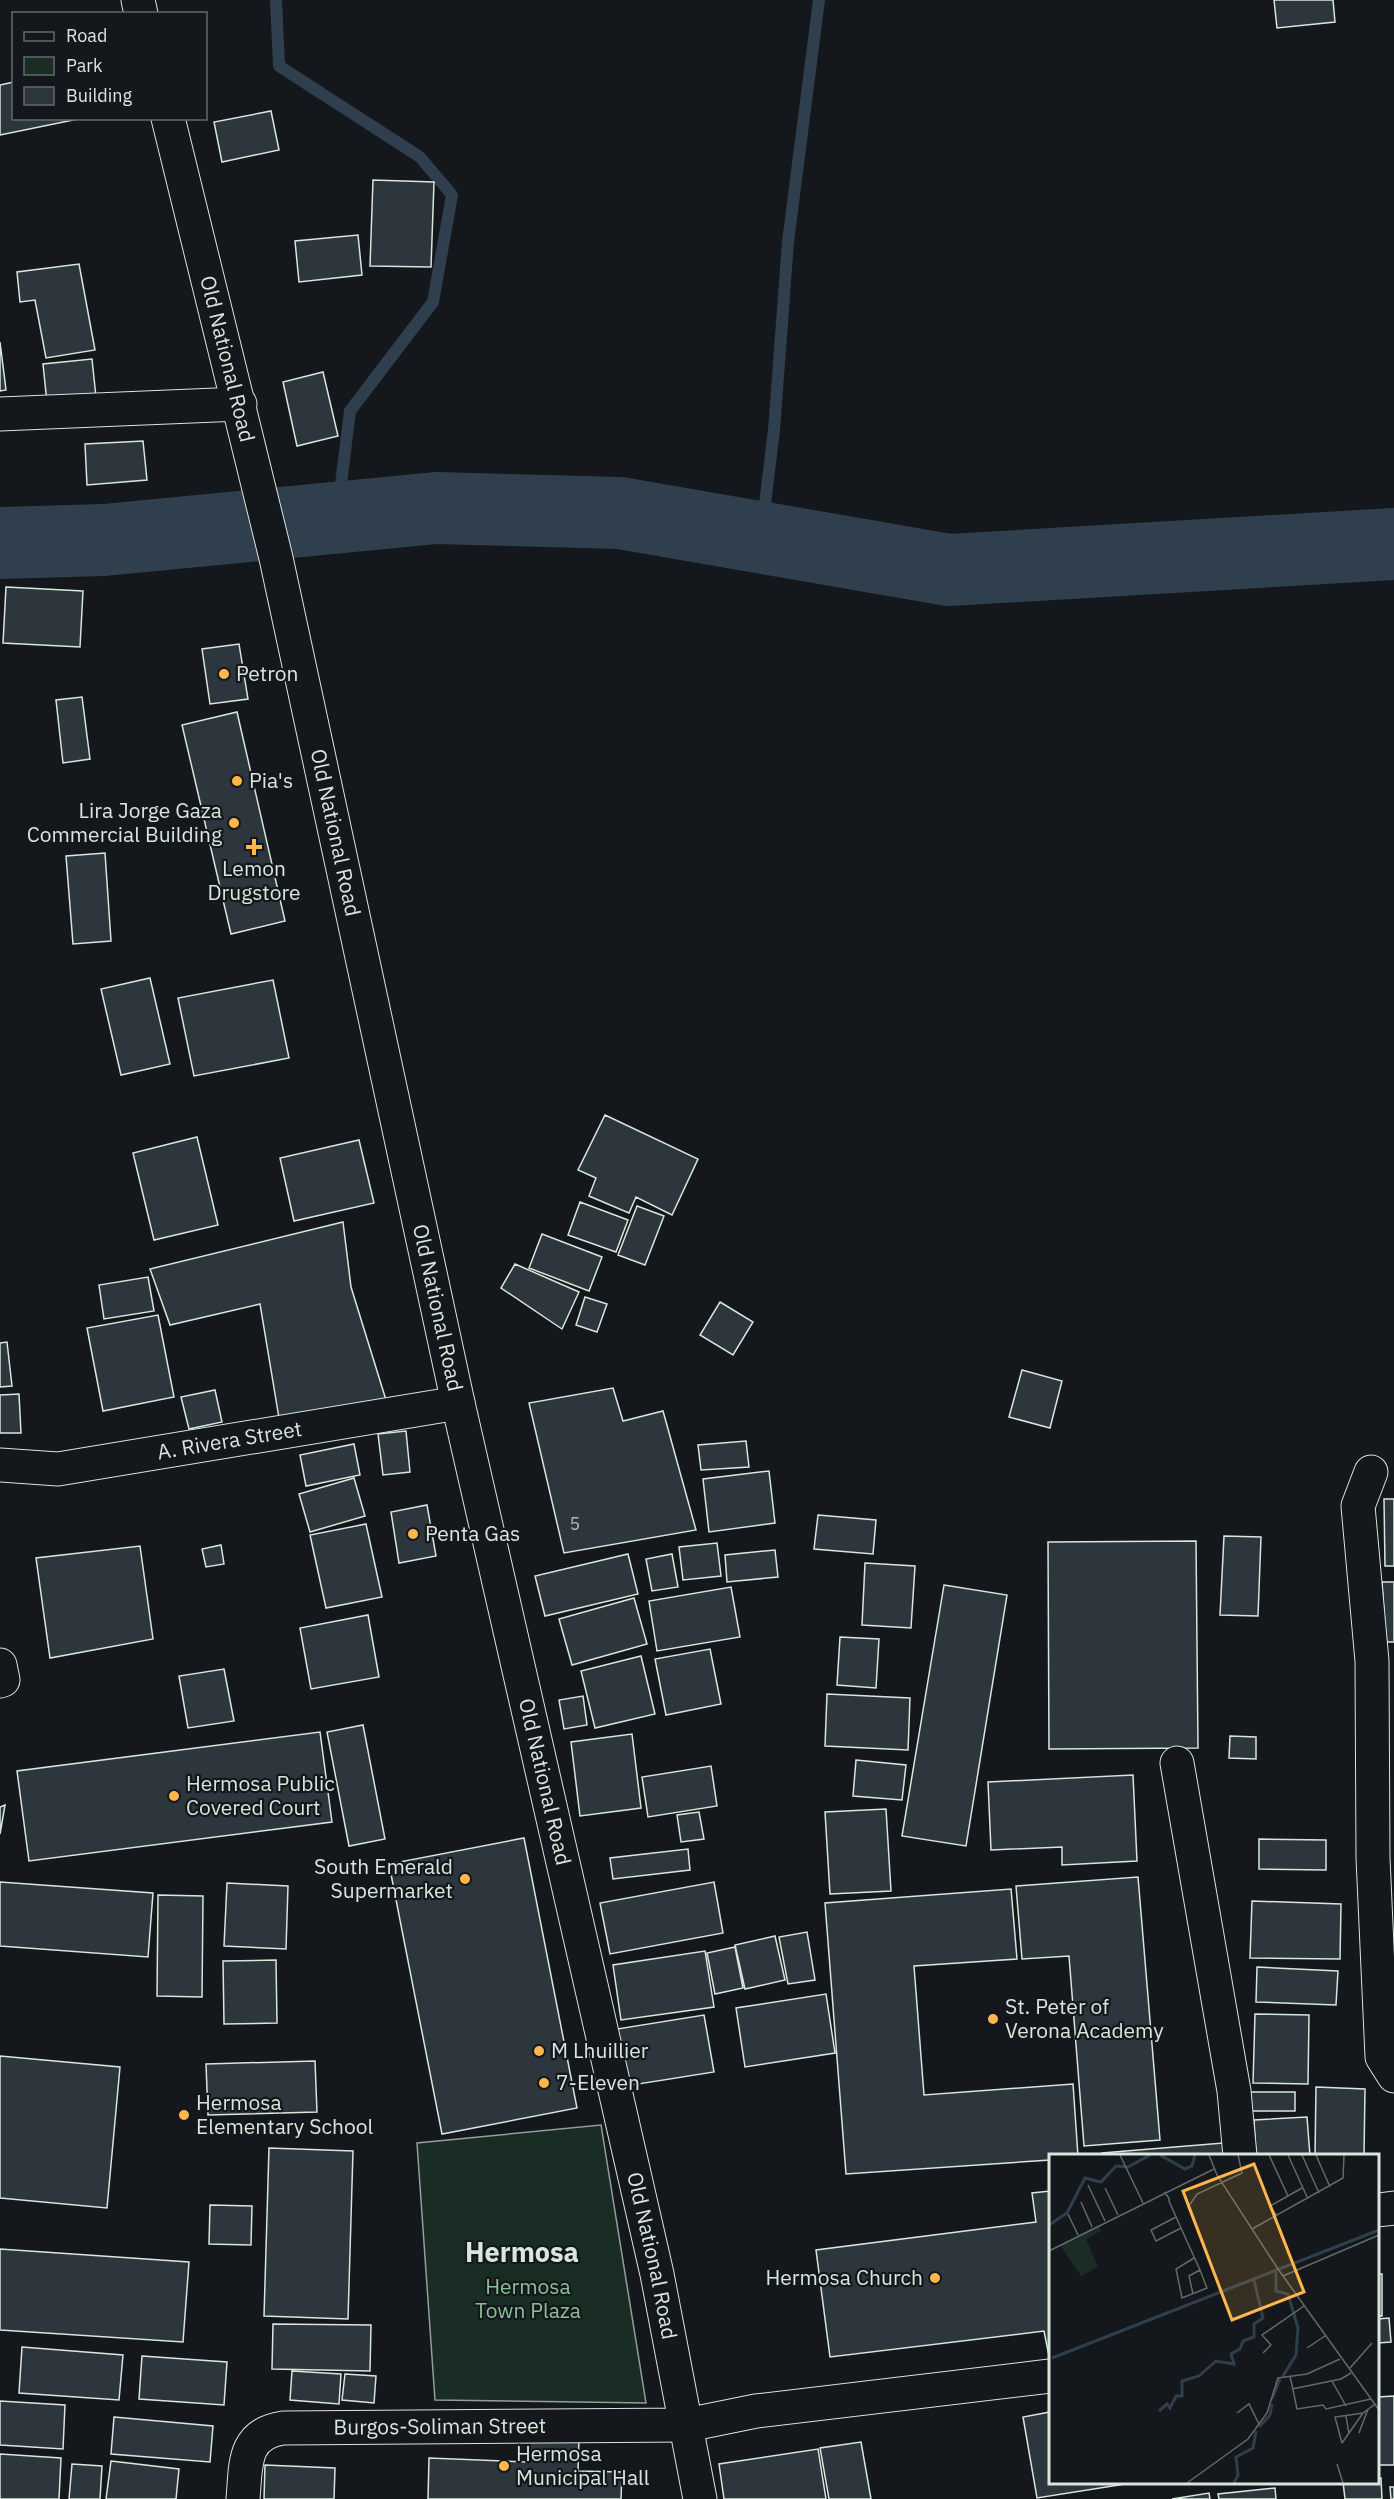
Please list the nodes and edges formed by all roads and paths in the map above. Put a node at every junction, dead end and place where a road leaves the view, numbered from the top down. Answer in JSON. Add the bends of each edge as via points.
{"nodes":[{"id":1,"x":169,"y":120,"type":"edge"},
{"id":2,"x":240,"y":404,"type":"junction"},
{"id":3,"x":0,"y":414,"type":"edge"},
{"id":4,"x":458,"y":1403,"type":"junction"},
{"id":5,"x":0,"y":1465,"type":"edge"},
{"id":6,"x":1371,"y":1472,"type":"dead end"},
{"id":7,"x":0,"y":1665,"type":"edge"},
{"id":8,"x":0,"y":1681,"type":"edge"},
{"id":9,"x":1178,"y":1763,"type":"dead end"},
{"id":10,"x":1383,"y":1857,"type":"edge"},
{"id":11,"x":1394,"y":2076,"type":"edge"},
{"id":12,"x":1240,"y":2154,"type":"edge"},
{"id":13,"x":1394,"y":2208,"type":"edge"},
{"id":14,"x":1379,"y":2210,"type":"edge"},
{"id":15,"x":1049,"y":2376,"type":"edge"},
{"id":16,"x":687,"y":2425,"type":"junction"},
{"id":17,"x":243,"y":2499,"type":"edge"},
{"id":18,"x":700,"y":2499,"type":"edge"}],
"edges":[{"from":1,"to":2,"type":"main road","name":"Old National Road"},
{"from":2,"to":3,"type":"main road"},
{"from":2,"to":4,"type":"main road","name":"Old National Road"},
{"from":4,"to":5,"type":"main road","name":"A. Rivera Street","via":[[58,1470]]},
{"from":4,"to":16,"type":"main road","name":"Old National Road","via":[[657,2274]]},
{"from":6,"to":10,"type":"main road","via":[[1358,1506]]},
{"from":7,"to":8,"type":"main road"},
{"from":9,"to":12,"type":"main road","via":[[1234,2091]]},
{"from":10,"to":11,"type":"main road","via":[[1382,2057]]},
{"from":13,"to":14,"type":"main road"},
{"from":15,"to":16,"type":"main road","name":"Burgos-Soliman Street","via":[[756,2411]]},
{"from":16,"to":17,"type":"main road","name":"Burgos-Soliman Street","via":[[270,2430],[250,2447]]},
{"from":16,"to":18,"type":"main road","name":"Old National Road"}]}
